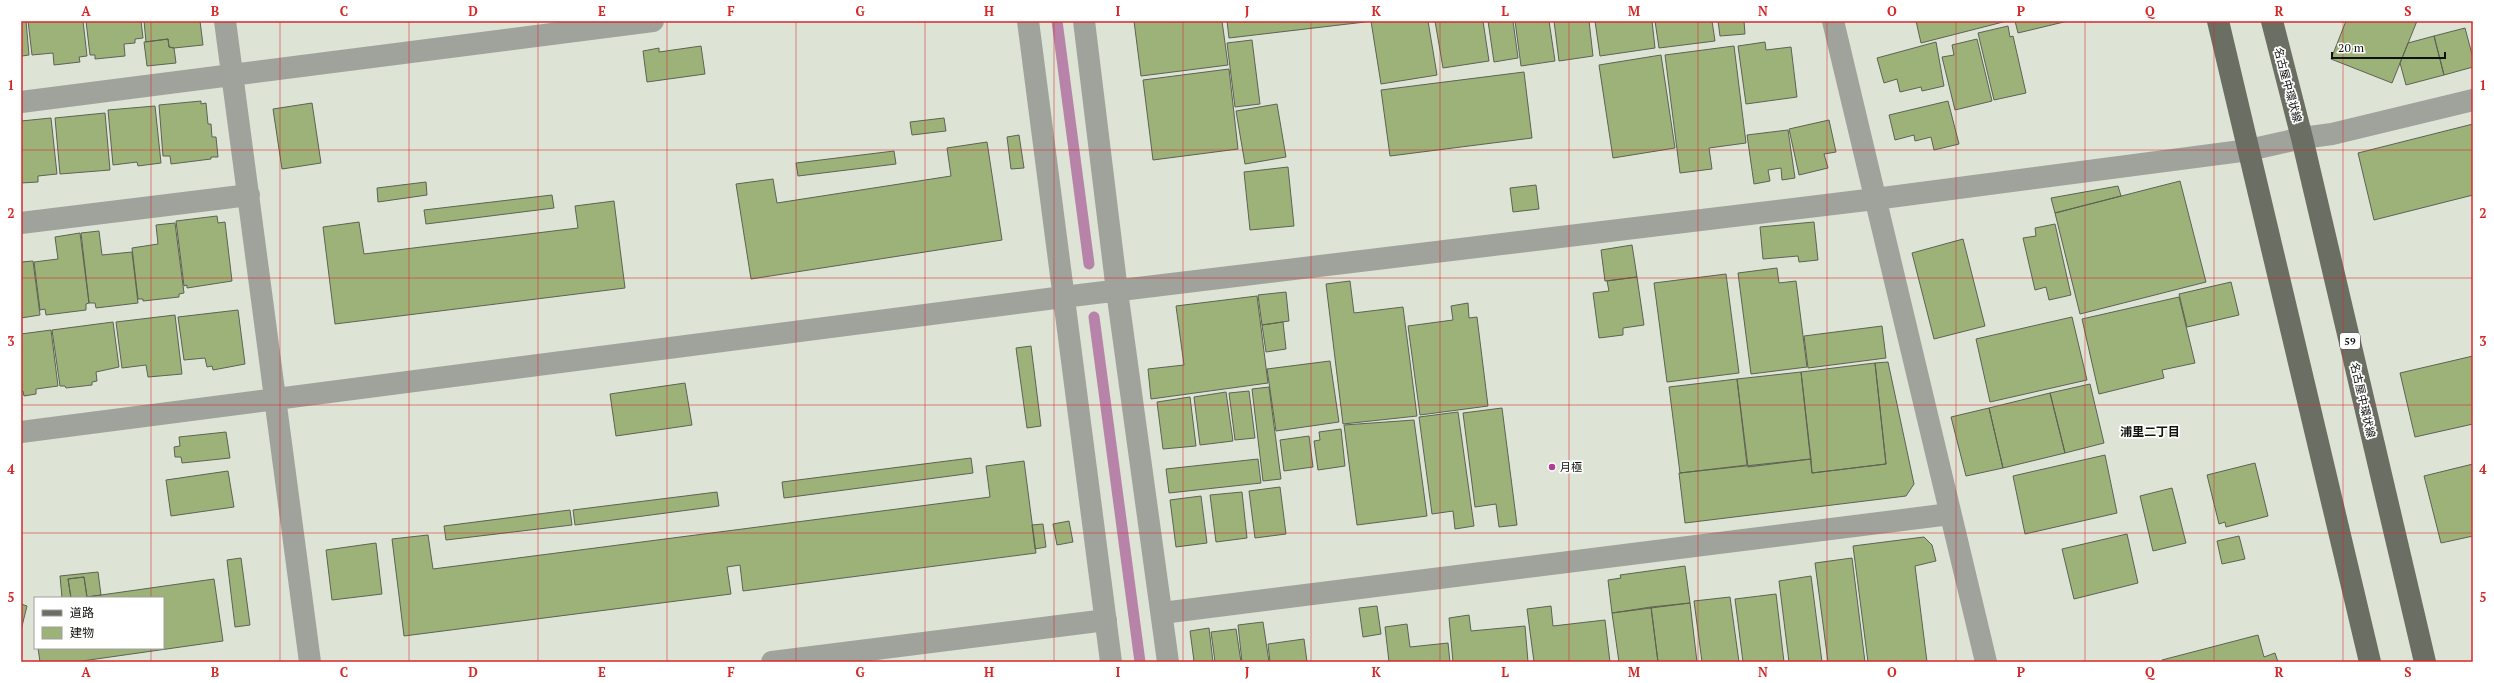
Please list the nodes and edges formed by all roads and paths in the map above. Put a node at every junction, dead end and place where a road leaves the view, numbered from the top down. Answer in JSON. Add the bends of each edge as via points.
{"nodes":[{"id":1,"x":225,"y":21,"type":"edge"},
{"id":2,"x":653,"y":21,"type":"edge"},
{"id":3,"x":1028,"y":21,"type":"edge"},
{"id":4,"x":1084,"y":21,"type":"edge"},
{"id":5,"x":1833,"y":21,"type":"edge"},
{"id":6,"x":2218,"y":21,"type":"edge"},
{"id":7,"x":2272,"y":21,"type":"edge"},
{"id":8,"x":232,"y":75,"type":"junction"},
{"id":9,"x":2473,"y":100,"type":"edge"},
{"id":10,"x":21,"y":102,"type":"edge"},
{"id":11,"x":2302,"y":138,"type":"junction"},
{"id":12,"x":2249,"y":150,"type":"junction"},
{"id":13,"x":248,"y":195,"type":"junction"},
{"id":14,"x":1875,"y":200,"type":"junction"},
{"id":15,"x":21,"y":223,"type":"edge"},
{"id":16,"x":1117,"y":291,"type":"junction"},
{"id":17,"x":1063,"y":297,"type":"junction"},
{"id":18,"x":275,"y":400,"type":"junction"},
{"id":19,"x":21,"y":432,"type":"edge"},
{"id":20,"x":1950,"y":514,"type":"junction"},
{"id":21,"x":1162,"y":613,"type":"junction"},
{"id":22,"x":1106,"y":620,"type":"junction"},
{"id":23,"x":310,"y":662,"type":"edge"},
{"id":24,"x":772,"y":662,"type":"edge"},
{"id":25,"x":1111,"y":662,"type":"edge"},
{"id":26,"x":1168,"y":662,"type":"edge"},
{"id":27,"x":1986,"y":662,"type":"edge"},
{"id":28,"x":2370,"y":662,"type":"edge"},
{"id":29,"x":2425,"y":662,"type":"edge"}],
"edges":[{"from":1,"to":8,"type":"street"},
{"from":2,"to":8,"type":"street"},
{"from":3,"to":17,"type":"street"},
{"from":4,"to":16,"type":"street"},
{"from":5,"to":14,"type":"street"},
{"from":6,"to":12,"type":"main road"},
{"from":7,"to":11,"type":"main road","name":"名古屋中環状線","number":"59"},
{"from":8,"to":10,"type":"street"},
{"from":8,"to":13,"type":"street"},
{"from":9,"to":11,"type":"street","via":[[2332,134]]},
{"from":11,"to":12,"type":"street"},
{"from":11,"to":29,"type":"main road","name":"名古屋中環状線","number":"59"},
{"from":12,"to":14,"type":"street"},
{"from":12,"to":28,"type":"main road"},
{"from":13,"to":15,"type":"street"},
{"from":13,"to":18,"type":"street"},
{"from":14,"to":16,"type":"street"},
{"from":14,"to":20,"type":"street"},
{"from":16,"to":17,"type":"street"},
{"from":16,"to":21,"type":"street"},
{"from":17,"to":18,"type":"street"},
{"from":17,"to":22,"type":"street"},
{"from":18,"to":19,"type":"street"},
{"from":18,"to":23,"type":"street"},
{"from":20,"to":21,"type":"street"},
{"from":20,"to":27,"type":"street"},
{"from":21,"to":26,"type":"street"},
{"from":22,"to":24,"type":"street"},
{"from":22,"to":25,"type":"street"}]}
